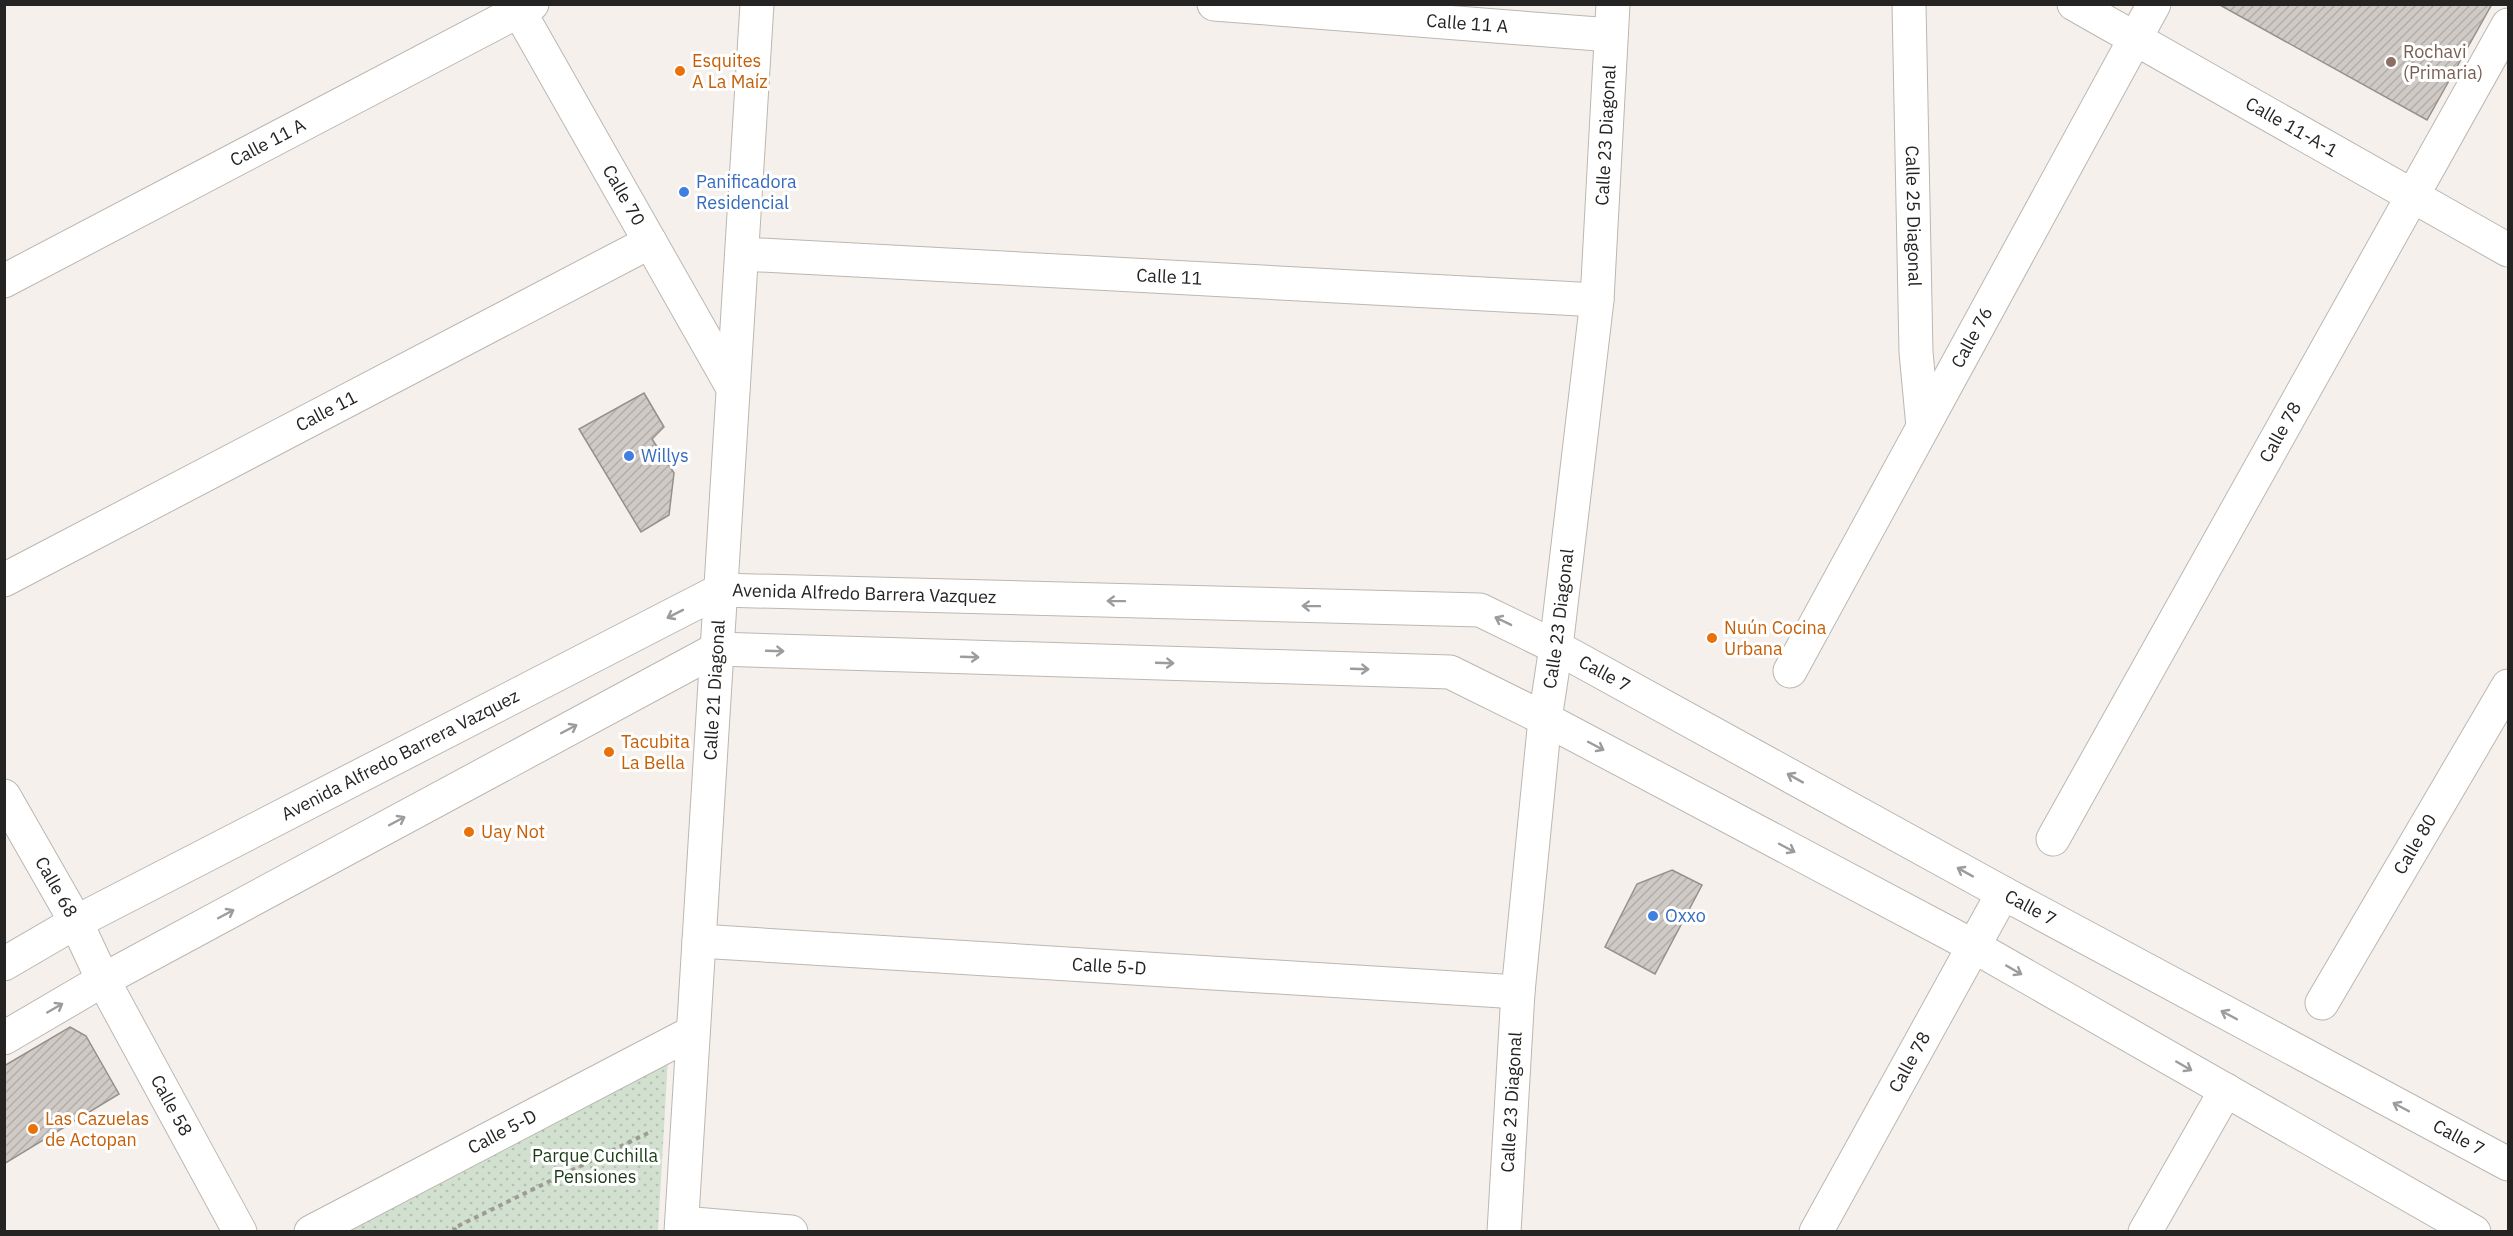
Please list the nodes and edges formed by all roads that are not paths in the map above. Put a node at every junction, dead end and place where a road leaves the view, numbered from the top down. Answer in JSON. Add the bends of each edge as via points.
{"nodes":[{"id":1,"x":757,"y":4,"type":"edge"},
{"id":2,"x":1214,"y":4,"type":"edge"},
{"id":3,"x":1909,"y":4,"type":"edge"},
{"id":4,"x":2074,"y":4,"type":"edge"},
{"id":5,"x":2154,"y":4,"type":"edge"},
{"id":6,"x":522,"y":7,"type":"edge"},
{"id":7,"x":1612,"y":20,"type":"edge"},
{"id":8,"x":2508,"y":25,"type":"edge"},
{"id":9,"x":2134,"y":39,"type":"junction"},
{"id":10,"x":2413,"y":197,"type":"junction"},
{"id":11,"x":650,"y":242,"type":"junction"},
{"id":12,"x":2508,"y":250,"type":"edge"},
{"id":13,"x":742,"y":254,"type":"junction"},
{"id":14,"x":4,"y":281,"type":"edge"},
{"id":15,"x":1598,"y":300,"type":"junction"},
{"id":16,"x":733,"y":388,"type":"junction"},
{"id":17,"x":1923,"y":427,"type":"junction"},
{"id":18,"x":4,"y":580,"type":"edge"},
{"id":19,"x":721,"y":590,"type":"junction"},
{"id":20,"x":1556,"y":647,"type":"junction"},
{"id":21,"x":717,"y":649,"type":"junction"},
{"id":22,"x":1790,"y":671,"type":"dead end"},
{"id":23,"x":2508,"y":686,"type":"edge"},
{"id":24,"x":1545,"y":719,"type":"junction"},
{"id":25,"x":4,"y":796,"type":"edge"},
{"id":26,"x":2053,"y":839,"type":"dead end"},
{"id":27,"x":2004,"y":893,"type":"junction"},
{"id":28,"x":76,"y":922,"type":"junction"},
{"id":29,"x":699,"y":941,"type":"junction"},
{"id":30,"x":1975,"y":947,"type":"junction"},
{"id":31,"x":4,"y":964,"type":"edge"},
{"id":32,"x":103,"y":980,"type":"junction"},
{"id":33,"x":1518,"y":992,"type":"junction"},
{"id":34,"x":2322,"y":1004,"type":"dead end"},
{"id":35,"x":693,"y":1032,"type":"junction"},
{"id":36,"x":4,"y":1038,"type":"edge"},
{"id":37,"x":2226,"y":1090,"type":"junction"},
{"id":38,"x":2508,"y":1164,"type":"edge"},
{"id":39,"x":681,"y":1227,"type":"edge"},
{"id":40,"x":240,"y":1232,"type":"edge"},
{"id":41,"x":311,"y":1232,"type":"edge"},
{"id":42,"x":791,"y":1232,"type":"edge"},
{"id":43,"x":1504,"y":1232,"type":"edge"},
{"id":44,"x":1816,"y":1232,"type":"edge"},
{"id":45,"x":2145,"y":1232,"type":"edge"},
{"id":46,"x":2474,"y":1232,"type":"edge"}],
"edges":[{"from":1,"to":13,"type":"street","name":"Calle 21 Diagonal"},
{"from":2,"to":7,"type":"street","name":"Calle 11 A"},
{"from":3,"to":17,"type":"street","name":"Calle 25 Diagonal","via":[[1916,352]]},
{"from":4,"to":9,"type":"street","name":"Calle 11-A-1"},
{"from":5,"to":9,"type":"street","name":"Calle 76"},
{"from":6,"to":11,"type":"street","name":"Calle 70"},
{"from":6,"to":14,"type":"street","name":"Calle 11 A"},
{"from":7,"to":15,"type":"street","name":"Calle 23 Diagonal"},
{"from":8,"to":10,"type":"street","name":"Calle 78"},
{"from":9,"to":10,"type":"street","name":"Calle 11-A-1"},
{"from":9,"to":17,"type":"street","name":"Calle 76"},
{"from":10,"to":12,"type":"street","name":"Calle 11-A-1"},
{"from":10,"to":26,"type":"street","name":"Calle 78"},
{"from":11,"to":16,"type":"street","name":"Calle 70"},
{"from":11,"to":18,"type":"street","name":"Calle 11"},
{"from":13,"to":15,"type":"street","name":"Calle 11"},
{"from":13,"to":16,"type":"street","name":"Calle 21 Diagonal"},
{"from":15,"to":20,"type":"street","name":"Calle 23 Diagonal"},
{"from":16,"to":19,"type":"street","name":"Calle 21 Diagonal"},
{"from":17,"to":22,"type":"street","name":"Calle 76"},
{"from":20,"to":19,"type":"street","name":"Avenida Alfredo Barrera Vazquez","one_way":true,"via":[[1480,610]]},
{"from":19,"to":21,"type":"street","name":"Calle 21 Diagonal"},
{"from":19,"to":28,"type":"street","name":"Avenida Alfredo Barrera Vazquez","one_way":true},
{"from":20,"to":24,"type":"street","name":"Calle 23 Diagonal"},
{"from":27,"to":20,"type":"street","name":"Calle 7","one_way":true},
{"from":21,"to":24,"type":"street","one_way":true,"via":[[1450,672]]},
{"from":21,"to":29,"type":"street","name":"Calle 21 Diagonal"},
{"from":32,"to":21,"type":"street","one_way":true},
{"from":23,"to":34,"type":"street","name":"Calle 80"},
{"from":24,"to":30,"type":"street","one_way":true},
{"from":24,"to":33,"type":"street","name":"Calle 23 Diagonal"},
{"from":25,"to":28,"type":"street","name":"Calle 68"},
{"from":27,"to":30,"type":"street","name":"Calle 78"},
{"from":38,"to":27,"type":"street","name":"Calle 7","one_way":true},
{"from":28,"to":31,"type":"street","name":"Avenida Alfredo Barrera Vazquez"},
{"from":28,"to":32,"type":"street","name":"Calle 68"},
{"from":29,"to":33,"type":"street","name":"Calle 5-D"},
{"from":29,"to":35,"type":"street","name":"Calle 21 Diagonal"},
{"from":30,"to":37,"type":"street","one_way":true},
{"from":30,"to":44,"type":"street","name":"Calle 78"},
{"from":36,"to":32,"type":"street","one_way":true},
{"from":32,"to":40,"type":"street","name":"Calle 58"},
{"from":33,"to":43,"type":"street","name":"Calle 23 Diagonal"},
{"from":35,"to":39,"type":"street","name":"Calle 21 Diagonal"},
{"from":35,"to":41,"type":"street","name":"Calle 5-D"},
{"from":37,"to":45,"type":"street"},
{"from":37,"to":46,"type":"street"},
{"from":39,"to":42,"type":"street"}]}
